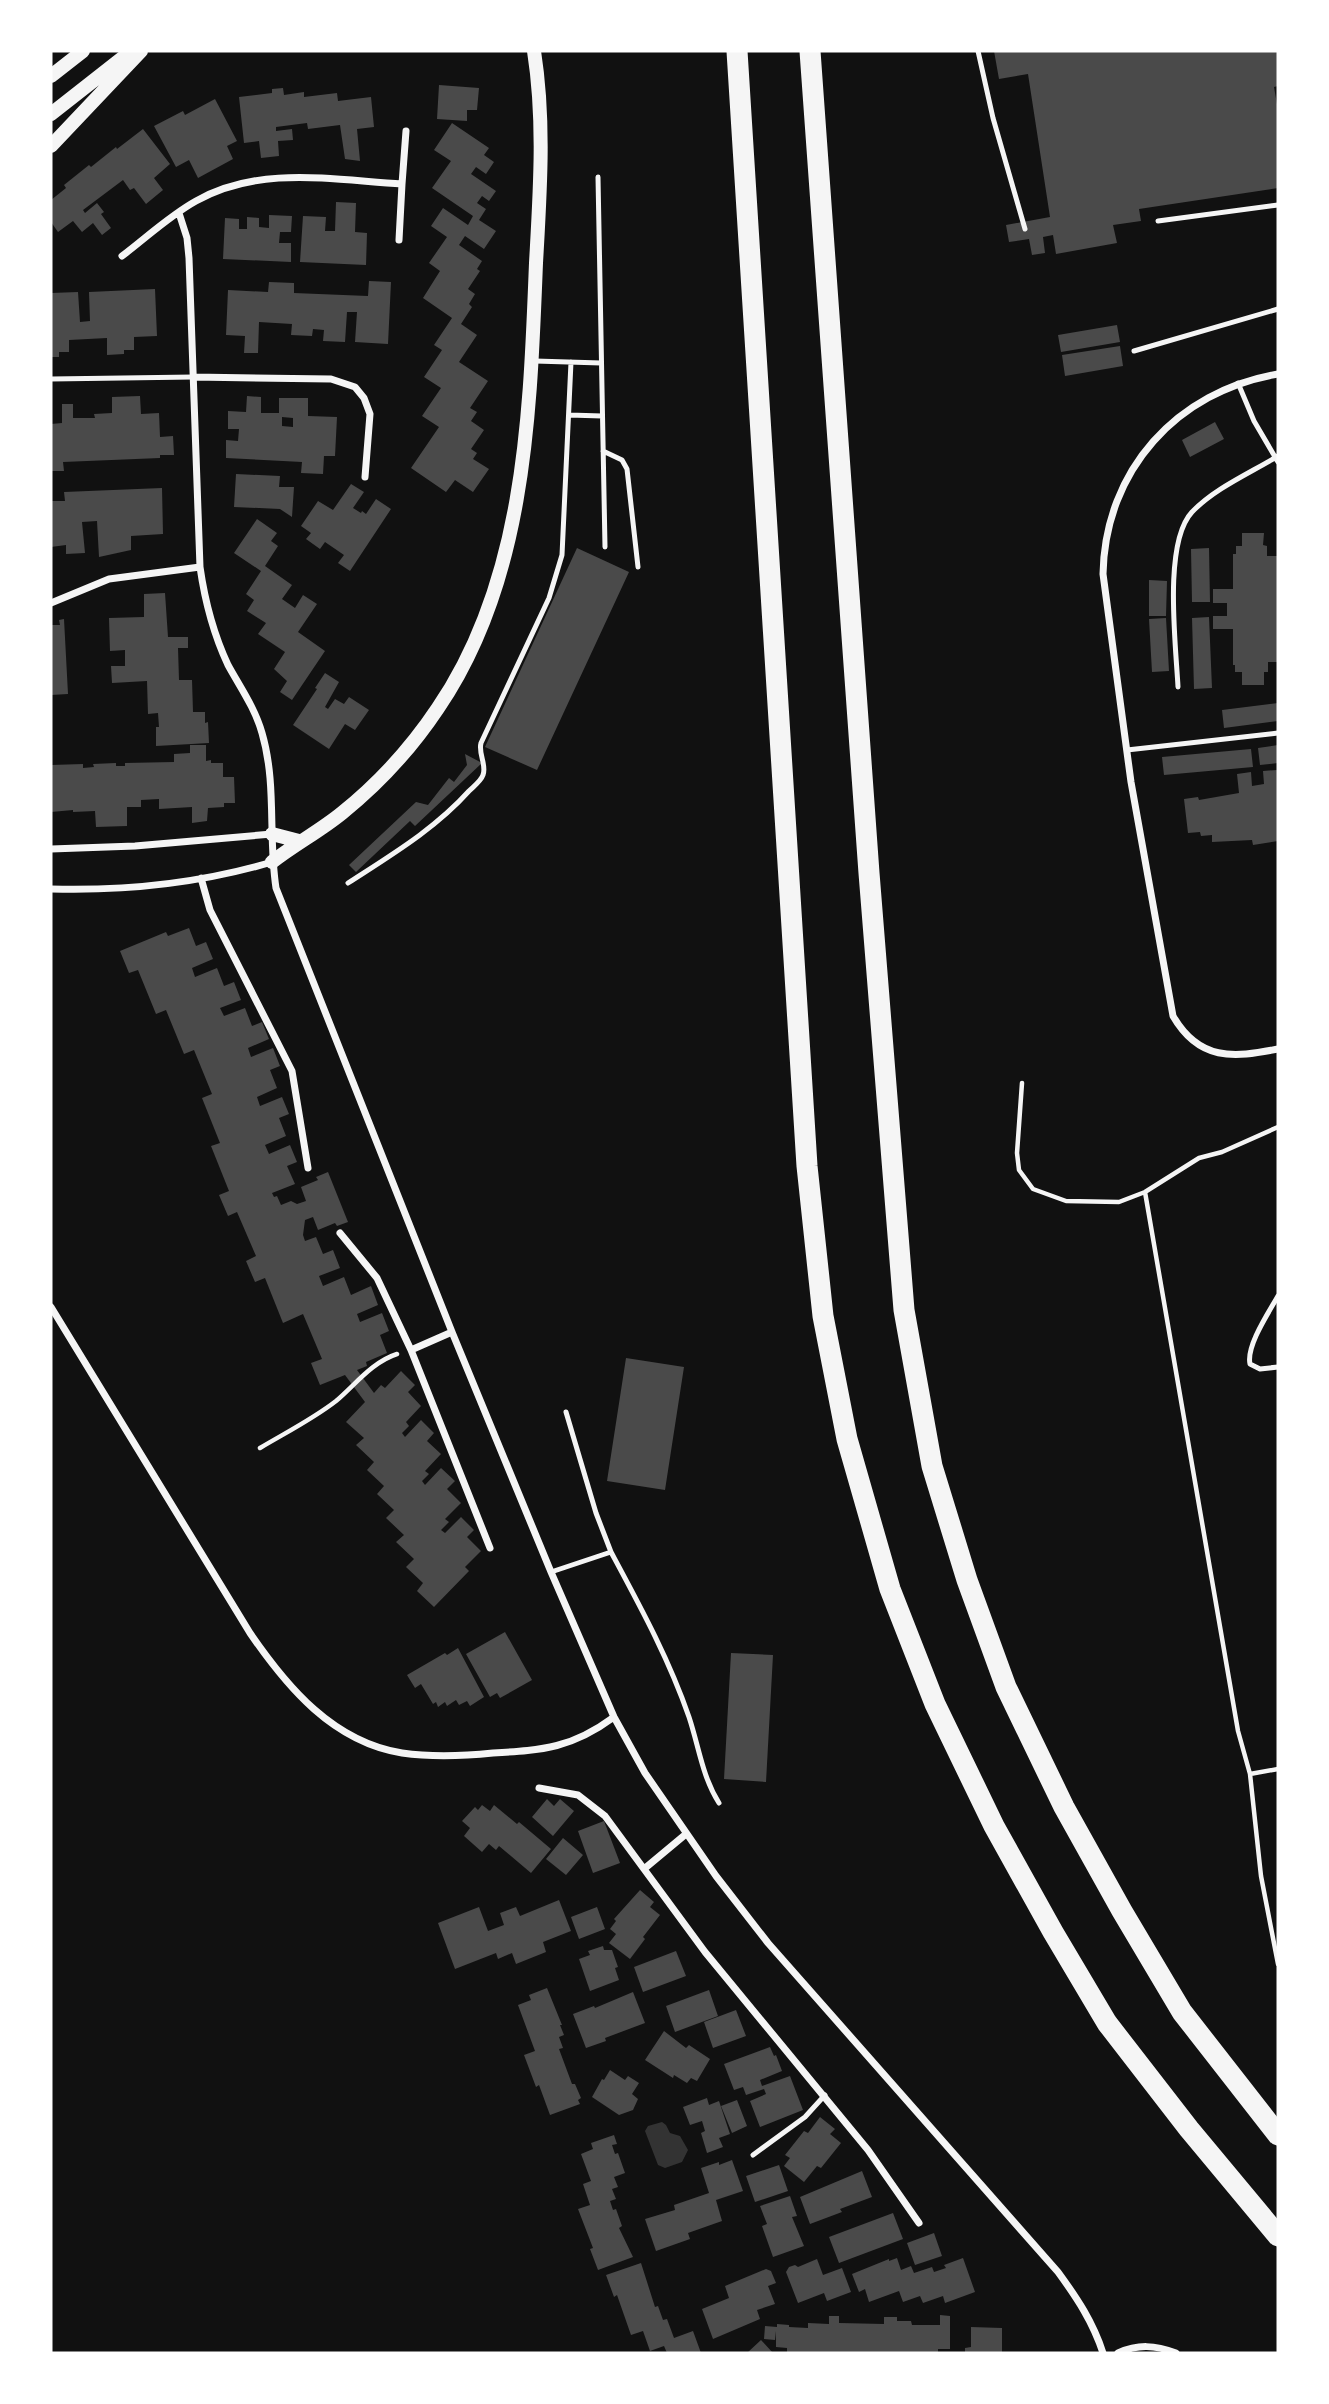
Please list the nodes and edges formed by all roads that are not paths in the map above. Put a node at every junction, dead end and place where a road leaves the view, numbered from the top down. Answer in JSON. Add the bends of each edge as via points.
{"nodes":[{"id":1,"x":83,"y":51,"type":"edge"},
{"id":2,"x":131,"y":51,"type":"edge"},
{"id":3,"x":141,"y":51,"type":"edge"},
{"id":4,"x":534,"y":51,"type":"edge"},
{"id":5,"x":737,"y":51,"type":"edge"},
{"id":6,"x":810,"y":51,"type":"edge"},
{"id":7,"x":978,"y":51,"type":"edge"},
{"id":8,"x":51,"y":76,"type":"edge"},
{"id":9,"x":51,"y":114,"type":"edge"},
{"id":10,"x":406,"y":131,"type":"dead end"},
{"id":11,"x":51,"y":146,"type":"edge"},
{"id":12,"x":598,"y":177,"type":"dead end"},
{"id":13,"x":402,"y":184,"type":"junction"},
{"id":14,"x":1278,"y":205,"type":"edge"},
{"id":15,"x":179,"y":213,"type":"junction"},
{"id":16,"x":1157,"y":220,"type":"dead end"},
{"id":17,"x":1025,"y":229,"type":"dead end"},
{"id":18,"x":399,"y":240,"type":"dead end"},
{"id":19,"x":121,"y":256,"type":"dead end"},
{"id":20,"x":1278,"y":309,"type":"edge"},
{"id":21,"x":1134,"y":351,"type":"dead end"},
{"id":22,"x":532,"y":361,"type":"junction"},
{"id":23,"x":571,"y":362,"type":"junction"},
{"id":24,"x":601,"y":363,"type":"junction"},
{"id":25,"x":1278,"y":374,"type":"edge"},
{"id":26,"x":193,"y":377,"type":"junction"},
{"id":27,"x":51,"y":379,"type":"edge"},
{"id":28,"x":1238,"y":383,"type":"junction"},
{"id":29,"x":569,"y":415,"type":"junction"},
{"id":30,"x":603,"y":416,"type":"junction"},
{"id":31,"x":603,"y":451,"type":"junction"},
{"id":32,"x":1278,"y":459,"type":"edge"},
{"id":33,"x":365,"y":477,"type":"dead end"},
{"id":34,"x":605,"y":547,"type":"dead end"},
{"id":35,"x":200,"y":567,"type":"junction"},
{"id":36,"x":638,"y":567,"type":"dead end"},
{"id":37,"x":51,"y":603,"type":"edge"},
{"id":38,"x":1178,"y":687,"type":"dead end"},
{"id":39,"x":1278,"y":733,"type":"edge"},
{"id":40,"x":1127,"y":750,"type":"junction"},
{"id":41,"x":272,"y":834,"type":"junction"},
{"id":42,"x":299,"y":841,"type":"junction"},
{"id":43,"x":51,"y":849,"type":"edge"},
{"id":44,"x":272,"y":862,"type":"junction"},
{"id":45,"x":201,"y":878,"type":"junction"},
{"id":46,"x":348,"y":883,"type":"dead end"},
{"id":47,"x":51,"y":889,"type":"edge"},
{"id":48,"x":1278,"y":1049,"type":"edge"},
{"id":49,"x":308,"y":1168,"type":"dead end"},
{"id":50,"x":340,"y":1233,"type":"dead end"},
{"id":51,"x":1278,"y":1296,"type":"edge"},
{"id":52,"x":51,"y":1307,"type":"edge"},
{"id":53,"x":452,"y":1332,"type":"junction"},
{"id":54,"x":411,"y":1350,"type":"junction"},
{"id":55,"x":1278,"y":1367,"type":"edge"},
{"id":56,"x":566,"y":1412,"type":"dead end"},
{"id":57,"x":490,"y":1548,"type":"dead end"},
{"id":58,"x":611,"y":1552,"type":"junction"},
{"id":59,"x":551,"y":1572,"type":"junction"},
{"id":60,"x":614,"y":1717,"type":"junction"},
{"id":61,"x":539,"y":1788,"type":"dead end"},
{"id":62,"x":719,"y":1803,"type":"dead end"},
{"id":63,"x":686,"y":1834,"type":"junction"},
{"id":64,"x":645,"y":1869,"type":"junction"},
{"id":65,"x":825,"y":2095,"type":"junction"},
{"id":66,"x":1278,"y":2135,"type":"edge"},
{"id":67,"x":753,"y":2155,"type":"dead end"},
{"id":68,"x":919,"y":2223,"type":"dead end"},
{"id":69,"x":1278,"y":2236,"type":"edge"},
{"id":70,"x":1102,"y":2353,"type":"edge"},
{"id":71,"x":1118,"y":2353,"type":"edge"},
{"id":72,"x":1175,"y":2353,"type":"edge"}],
"edges":[{"from":1,"to":8,"type":"main road"},
{"from":2,"to":9,"type":"main road"},
{"from":3,"to":11,"type":"main road"},
{"from":4,"to":22,"type":"main road","via":[[541,166]]},
{"from":5,"to":69,"type":"highway","via":[[807,1166],[823,1316],[847,1439],[890,1589],[934,1703],[994,1826],[1107,2023]]},
{"from":6,"to":66,"type":"highway","via":[[904,1310],[932,1465],[1006,1687],[1064,1807],[1182,2012]]},
{"from":7,"to":17,"type":"lane"},
{"from":10,"to":13,"type":"street"},
{"from":12,"to":24,"type":"lane"},
{"from":13,"to":15,"type":"street","via":[[271,177],[210,194]]},
{"from":13,"to":18,"type":"street"},
{"from":14,"to":16,"type":"lane"},
{"from":15,"to":19,"type":"street"},
{"from":15,"to":26,"type":"street","via":[[189,258]]},
{"from":20,"to":21,"type":"lane"},
{"from":22,"to":23,"type":"lane"},
{"from":22,"to":42,"type":"main road","via":[[524,450],[502,563],[466,659],[439,707],[384,775],[342,813]]},
{"from":23,"to":24,"type":"lane"},
{"from":23,"to":29,"type":"lane"},
{"from":24,"to":30,"type":"lane"},
{"from":25,"to":28,"type":"street"},
{"from":26,"to":27,"type":"lane"},
{"from":26,"to":33,"type":"street","via":[[331,379],[355,387],[370,414]]},
{"from":26,"to":35,"type":"street"},
{"from":28,"to":32,"type":"lane","via":[[1254,421]]},
{"from":28,"to":40,"type":"street","via":[[1198,402],[1164,430],[1128,477],[1111,515],[1103,574]]},
{"from":29,"to":30,"type":"lane"},
{"from":29,"to":46,"type":"lane","via":[[562,555],[549,598],[481,743],[483,777],[434,824]]},
{"from":30,"to":31,"type":"lane"},
{"from":31,"to":34,"type":"lane"},
{"from":31,"to":36,"type":"lane","via":[[627,468]]},
{"from":32,"to":38,"type":"lane","via":[[1209,498],[1190,514],[1181,531],[1174,585]]},
{"from":35,"to":37,"type":"street","via":[[109,579]]},
{"from":35,"to":41,"type":"street","via":[[214,631],[262,731]]},
{"from":39,"to":40,"type":"lane"},
{"from":40,"to":48,"type":"street","via":[[1173,1016],[1189,1037],[1215,1054],[1248,1055]]},
{"from":41,"to":42,"type":"main road"},
{"from":41,"to":43,"type":"street"},
{"from":41,"to":44,"type":"street"},
{"from":42,"to":44,"type":"main road"},
{"from":44,"to":45,"type":"street"},
{"from":44,"to":53,"type":"street","via":[[284,912]]},
{"from":45,"to":47,"type":"street"},
{"from":45,"to":49,"type":"street","via":[[210,910],[292,1071]]},
{"from":50,"to":54,"type":"street","via":[[377,1278]]},
{"from":51,"to":55,"type":"lane","via":[[1249,1360],[1260,1368]]},
{"from":52,"to":60,"type":"street","via":[[250,1633],[285,1681],[322,1716],[374,1745],[401,1753],[437,1755],[554,1747],[594,1732]]},
{"from":53,"to":54,"type":"street"},
{"from":53,"to":59,"type":"street"},
{"from":54,"to":57,"type":"street"},
{"from":56,"to":58,"type":"lane"},
{"from":58,"to":59,"type":"lane"},
{"from":58,"to":62,"type":"lane","via":[[667,1663],[689,1717],[705,1777]]},
{"from":59,"to":60,"type":"street"},
{"from":60,"to":63,"type":"street"},
{"from":61,"to":64,"type":"street","via":[[578,1795],[589,1802]]},
{"from":63,"to":64,"type":"street"},
{"from":63,"to":70,"type":"street","via":[[768,1943],[1058,2272],[1096,2331]]},
{"from":64,"to":65,"type":"street","via":[[705,1952]]},
{"from":65,"to":67,"type":"lane","via":[[805,2118]]},
{"from":65,"to":68,"type":"street"},
{"from":71,"to":72,"type":"street","via":[[1136,2346],[1156,2346]]}]}
